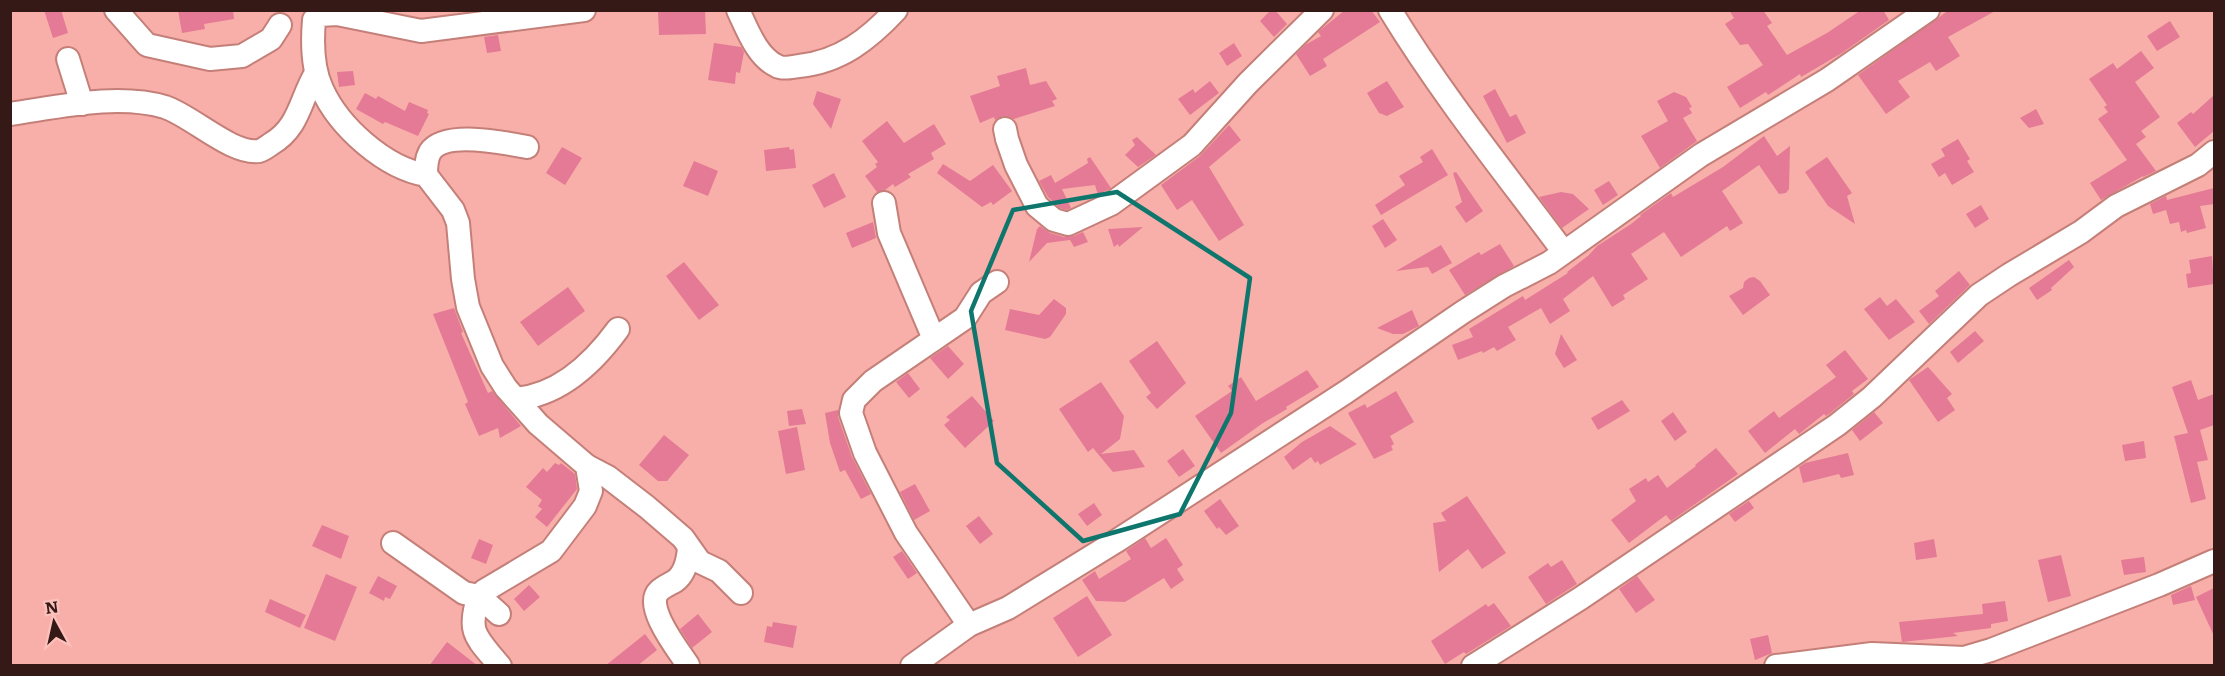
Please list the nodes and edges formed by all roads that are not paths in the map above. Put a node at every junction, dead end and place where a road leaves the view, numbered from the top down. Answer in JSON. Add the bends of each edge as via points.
{"nodes":[{"id":1,"x":116,"y":10,"type":"edge"},
{"id":2,"x":584,"y":10,"type":"edge"},
{"id":3,"x":738,"y":10,"type":"edge"},
{"id":4,"x":896,"y":10,"type":"edge"},
{"id":5,"x":1322,"y":10,"type":"edge"},
{"id":6,"x":1390,"y":10,"type":"edge"},
{"id":7,"x":1928,"y":10,"type":"edge"},
{"id":8,"x":275,"y":18,"type":"edge"},
{"id":9,"x":315,"y":20,"type":"junction"},
{"id":10,"x":68,"y":59,"type":"dead end"},
{"id":11,"x":316,"y":73,"type":"junction"},
{"id":12,"x":82,"y":104,"type":"junction"},
{"id":13,"x":10,"y":114,"type":"edge"},
{"id":14,"x":1005,"y":129,"type":"dead end"},
{"id":15,"x":527,"y":147,"type":"dead end"},
{"id":16,"x":2214,"y":152,"type":"edge"},
{"id":17,"x":426,"y":175,"type":"junction"},
{"id":18,"x":884,"y":203,"type":"dead end"},
{"id":19,"x":1563,"y":251,"type":"junction"},
{"id":20,"x":997,"y":282,"type":"dead end"},
{"id":21,"x":618,"y":329,"type":"dead end"},
{"id":22,"x":934,"y":339,"type":"junction"},
{"id":23,"x":516,"y":399,"type":"junction"},
{"id":24,"x":587,"y":466,"type":"junction"},
{"id":25,"x":393,"y":543,"type":"dead end"},
{"id":26,"x":689,"y":548,"type":"junction"},
{"id":27,"x":2214,"y":561,"type":"edge"},
{"id":28,"x":741,"y":593,"type":"dead end"},
{"id":29,"x":478,"y":596,"type":"junction"},
{"id":30,"x":499,"y":614,"type":"dead end"},
{"id":31,"x":969,"y":625,"type":"junction"},
{"id":32,"x":688,"y":665,"type":"edge"},
{"id":33,"x":500,"y":666,"type":"edge"},
{"id":34,"x":912,"y":666,"type":"edge"},
{"id":35,"x":1473,"y":666,"type":"edge"},
{"id":36,"x":1776,"y":666,"type":"edge"}],
"edges":[{"from":1,"to":8,"type":"street","via":[[147,45],[210,59],[242,56],[271,39]]},
{"from":2,"to":9,"type":"street","via":[[421,31],[338,14],[320,15]]},
{"from":3,"to":4,"type":"street","via":[[762,56],[778,67],[810,65],[854,49]]},
{"from":5,"to":14,"type":"street","via":[[1192,145],[1111,204],[1068,224],[1054,220],[1037,206],[1016,165]]},
{"from":6,"to":19,"type":"street","via":[[1417,55]]},
{"from":7,"to":19,"type":"street","via":[[1827,80],[1701,155]]},
{"from":8,"to":9,"type":"street","via":[[303,26]]},
{"from":9,"to":11,"type":"street"},
{"from":10,"to":12,"type":"street"},
{"from":11,"to":12,"type":"street","via":[[301,111],[284,137],[260,151],[242,149],[165,108],[134,101]]},
{"from":11,"to":17,"type":"street","via":[[332,108],[370,148],[390,162]]},
{"from":12,"to":13,"type":"street"},
{"from":15,"to":17,"type":"street","via":[[476,140],[439,144],[430,151]]},
{"from":16,"to":35,"type":"street","via":[[2198,165],[2116,206],[1979,295],[1905,367],[1837,425]]},
{"from":17,"to":23,"type":"street","via":[[453,210],[468,307],[492,366]]},
{"from":18,"to":22,"type":"street","via":[[889,232]]},
{"from":19,"to":31,"type":"street","via":[[1463,312],[1115,542],[1008,608]]},
{"from":20,"to":22,"type":"street","via":[[981,293],[965,318]]},
{"from":21,"to":23,"type":"street","via":[[587,367],[540,394]]},
{"from":22,"to":31,"type":"street","via":[[873,381],[854,400],[851,413],[865,453],[906,533]]},
{"from":23,"to":24,"type":"street","via":[[538,424]]},
{"from":24,"to":26,"type":"street","via":[[647,507]]},
{"from":24,"to":29,"type":"street","via":[[591,490],[585,506],[551,551]]},
{"from":25,"to":29,"type":"street","via":[[464,593]]},
{"from":26,"to":28,"type":"street","via":[[700,562],[719,571]]},
{"from":26,"to":32,"type":"street","via":[[678,579],[657,592],[654,601],[659,621]]},
{"from":27,"to":36,"type":"street","via":[[1964,658],[1872,654]]},
{"from":29,"to":30,"type":"street"},
{"from":29,"to":33,"type":"street","via":[[472,615],[474,632]]},
{"from":31,"to":34,"type":"street"}]}
